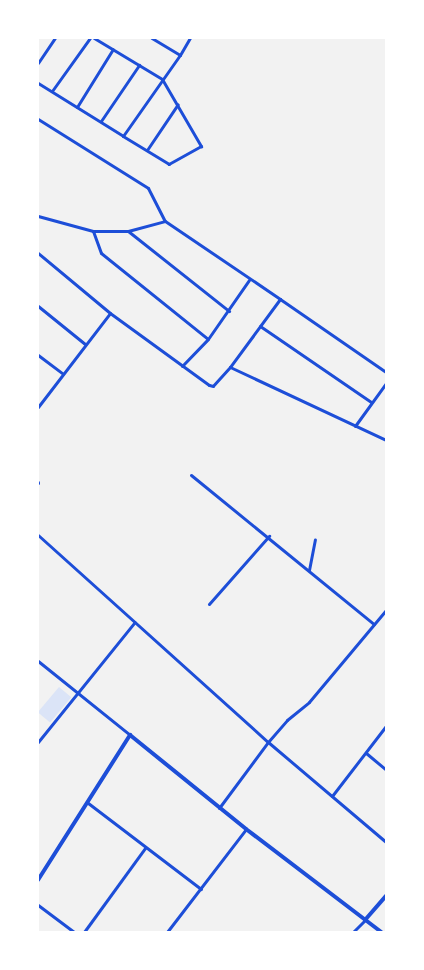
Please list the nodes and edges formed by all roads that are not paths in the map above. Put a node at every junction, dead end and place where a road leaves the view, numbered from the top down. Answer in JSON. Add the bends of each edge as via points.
{"nodes":[{"id":1,"x":55,"y":38,"type":"edge"},
{"id":2,"x":90,"y":38,"type":"edge"},
{"id":3,"x":94,"y":38,"type":"edge"},
{"id":4,"x":152,"y":38,"type":"edge"},
{"id":5,"x":190,"y":38,"type":"edge"},
{"id":6,"x":113,"y":49,"type":"junction"},
{"id":7,"x":180,"y":55,"type":"junction"},
{"id":8,"x":38,"y":63,"type":"edge"},
{"id":9,"x":139,"y":65,"type":"junction"},
{"id":10,"x":162,"y":79,"type":"junction"},
{"id":11,"x":38,"y":83,"type":"edge"},
{"id":12,"x":52,"y":92,"type":"junction"},
{"id":13,"x":178,"y":104,"type":"junction"},
{"id":14,"x":77,"y":108,"type":"junction"},
{"id":15,"x":38,"y":119,"type":"edge"},
{"id":16,"x":101,"y":121,"type":"junction"},
{"id":17,"x":123,"y":136,"type":"junction"},
{"id":18,"x":148,"y":150,"type":"junction"},
{"id":19,"x":38,"y":216,"type":"edge"},
{"id":20,"x":165,"y":221,"type":"junction"},
{"id":21,"x":93,"y":231,"type":"junction"},
{"id":22,"x":128,"y":231,"type":"junction"},
{"id":23,"x":38,"y":253,"type":"edge"},
{"id":24,"x":249,"y":280,"type":"junction"},
{"id":25,"x":280,"y":299,"type":"junction"},
{"id":26,"x":38,"y":306,"type":"edge"},
{"id":27,"x":229,"y":311,"type":"junction"},
{"id":28,"x":110,"y":313,"type":"junction"},
{"id":29,"x":260,"y":326,"type":"junction"},
{"id":30,"x":208,"y":339,"type":"junction"},
{"id":31,"x":85,"y":344,"type":"junction"},
{"id":32,"x":38,"y":355,"type":"edge"},
{"id":33,"x":182,"y":366,"type":"junction"},
{"id":34,"x":230,"y":367,"type":"junction"},
{"id":35,"x":386,"y":372,"type":"edge"},
{"id":36,"x":63,"y":374,"type":"junction"},
{"id":37,"x":386,"y":383,"type":"edge"},
{"id":38,"x":371,"y":402,"type":"junction"},
{"id":39,"x":38,"y":407,"type":"edge"},
{"id":40,"x":355,"y":426,"type":"junction"},
{"id":41,"x":386,"y":440,"type":"edge"},
{"id":42,"x":191,"y":476,"type":"dead end"},
{"id":43,"x":38,"y":535,"type":"edge"},
{"id":44,"x":268,"y":536,"type":"junction"},
{"id":45,"x":315,"y":540,"type":"dead end"},
{"id":46,"x":309,"y":570,"type":"junction"},
{"id":47,"x":209,"y":604,"type":"dead end"},
{"id":48,"x":386,"y":610,"type":"edge"},
{"id":49,"x":135,"y":622,"type":"junction"},
{"id":50,"x":374,"y":624,"type":"junction"},
{"id":51,"x":38,"y":661,"type":"edge"},
{"id":52,"x":77,"y":693,"type":"junction"},
{"id":53,"x":386,"y":726,"type":"edge"},
{"id":54,"x":130,"y":735,"type":"junction"},
{"id":55,"x":38,"y":740,"type":"edge"},
{"id":56,"x":268,"y":742,"type":"junction"},
{"id":57,"x":366,"y":753,"type":"junction"},
{"id":58,"x":386,"y":770,"type":"edge"},
{"id":59,"x":332,"y":796,"type":"junction"},
{"id":60,"x":88,"y":803,"type":"junction"},
{"id":61,"x":219,"y":808,"type":"junction"},
{"id":62,"x":246,"y":829,"type":"junction"},
{"id":63,"x":386,"y":842,"type":"edge"},
{"id":64,"x":145,"y":848,"type":"junction"},
{"id":65,"x":38,"y":880,"type":"edge"},
{"id":66,"x":201,"y":889,"type":"junction"},
{"id":67,"x":386,"y":896,"type":"edge"},
{"id":68,"x":38,"y":906,"type":"edge"},
{"id":69,"x":365,"y":920,"type":"junction"},
{"id":70,"x":74,"y":932,"type":"edge"},
{"id":71,"x":84,"y":932,"type":"edge"},
{"id":72,"x":167,"y":932,"type":"edge"},
{"id":73,"x":353,"y":932,"type":"edge"},
{"id":74,"x":382,"y":932,"type":"edge"}],
"edges":[{"from":1,"to":8,"type":"street"},
{"from":2,"to":12,"type":"street"},
{"from":3,"to":6,"type":"street"},
{"from":4,"to":7,"type":"street"},
{"from":5,"to":7,"type":"street"},
{"from":6,"to":9,"type":"street"},
{"from":6,"to":14,"type":"street"},
{"from":7,"to":10,"type":"street"},
{"from":9,"to":10,"type":"street"},
{"from":9,"to":16,"type":"street"},
{"from":10,"to":13,"type":"street"},
{"from":10,"to":17,"type":"street"},
{"from":11,"to":12,"type":"street"},
{"from":12,"to":14,"type":"street"},
{"from":13,"to":18,"type":"street"},
{"from":13,"to":18,"type":"street","via":[[201,146],[169,164]]},
{"from":14,"to":16,"type":"street"},
{"from":15,"to":20,"type":"street","via":[[148,188]]},
{"from":16,"to":17,"type":"street"},
{"from":17,"to":18,"type":"street"},
{"from":19,"to":21,"type":"street"},
{"from":20,"to":22,"type":"street"},
{"from":20,"to":24,"type":"street"},
{"from":21,"to":22,"type":"street"},
{"from":21,"to":30,"type":"street","via":[[101,253]]},
{"from":22,"to":27,"type":"street"},
{"from":23,"to":28,"type":"street"},
{"from":24,"to":25,"type":"street"},
{"from":24,"to":27,"type":"street"},
{"from":25,"to":29,"type":"street"},
{"from":25,"to":35,"type":"street"},
{"from":26,"to":31,"type":"street"},
{"from":27,"to":30,"type":"street"},
{"from":28,"to":31,"type":"street"},
{"from":28,"to":33,"type":"street"},
{"from":29,"to":34,"type":"street"},
{"from":29,"to":38,"type":"street"},
{"from":30,"to":33,"type":"street"},
{"from":31,"to":36,"type":"street"},
{"from":32,"to":36,"type":"street"},
{"from":33,"to":34,"type":"street","via":[[213,386]]},
{"from":34,"to":40,"type":"street"},
{"from":36,"to":39,"type":"street"},
{"from":37,"to":38,"type":"street"},
{"from":38,"to":40,"type":"street"},
{"from":40,"to":41,"type":"street"},
{"from":42,"to":44,"type":"street"},
{"from":43,"to":49,"type":"street"},
{"from":44,"to":46,"type":"street"},
{"from":44,"to":47,"type":"street"},
{"from":45,"to":46,"type":"street"},
{"from":46,"to":50,"type":"street"},
{"from":48,"to":50,"type":"street"},
{"from":49,"to":52,"type":"street"},
{"from":49,"to":56,"type":"street"},
{"from":50,"to":56,"type":"street","via":[[309,702]]},
{"from":51,"to":52,"type":"street"},
{"from":52,"to":54,"type":"street"},
{"from":52,"to":55,"type":"street"},
{"from":53,"to":57,"type":"street"},
{"from":54,"to":60,"type":"street"},
{"from":54,"to":61,"type":"street"},
{"from":56,"to":59,"type":"street"},
{"from":56,"to":61,"type":"street"},
{"from":57,"to":58,"type":"street"},
{"from":57,"to":59,"type":"street"},
{"from":59,"to":63,"type":"street"},
{"from":60,"to":64,"type":"street"},
{"from":60,"to":65,"type":"street"},
{"from":61,"to":62,"type":"street"},
{"from":62,"to":66,"type":"street"},
{"from":62,"to":69,"type":"street"},
{"from":64,"to":66,"type":"street"},
{"from":64,"to":71,"type":"street"},
{"from":66,"to":72,"type":"street"},
{"from":67,"to":69,"type":"street"},
{"from":68,"to":70,"type":"street"},
{"from":69,"to":73,"type":"street"},
{"from":69,"to":74,"type":"street"}]}
